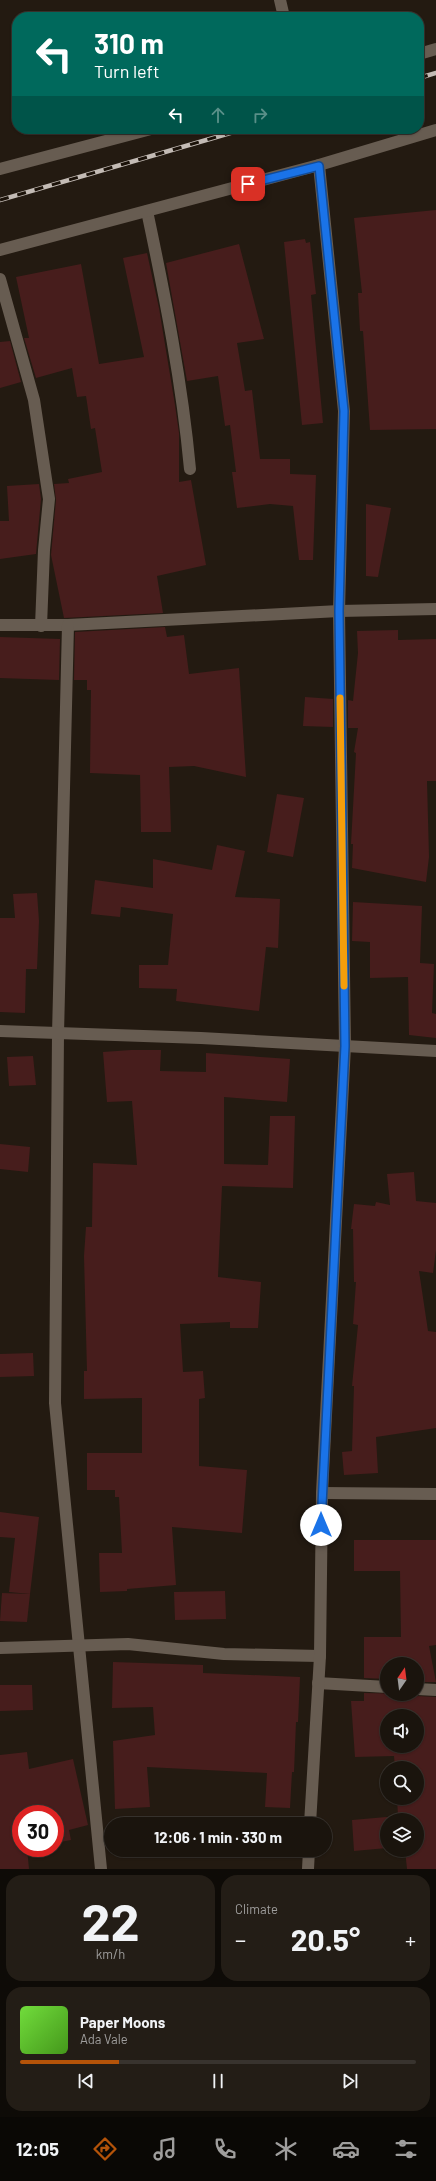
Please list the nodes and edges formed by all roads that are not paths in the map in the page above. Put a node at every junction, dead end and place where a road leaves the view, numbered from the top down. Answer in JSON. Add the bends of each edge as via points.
{"nodes":[{"id":1,"x":280,"y":0,"type":"edge"},
{"id":2,"x":283,"y":12,"type":"edge"},
{"id":3,"x":436,"y":49,"type":"edge"},
{"id":4,"x":424,"y":53,"type":"edge"},
{"id":5,"x":436,"y":130,"type":"edge"},
{"id":6,"x":132,"y":134,"type":"edge"},
{"id":7,"x":423,"y":134,"type":"edge"},
{"id":8,"x":424,"y":134,"type":"edge"},
{"id":9,"x":319,"y":166,"type":"junction"},
{"id":10,"x":0,"y":169,"type":"edge"},
{"id":11,"x":147,"y":211,"type":"junction"},
{"id":12,"x":0,"y":250,"type":"edge"},
{"id":13,"x":0,"y":279,"type":"edge"},
{"id":14,"x":190,"y":468,"type":"dead end"},
{"id":15,"x":436,"y":609,"type":"edge"},
{"id":16,"x":339,"y":611,"type":"junction"},
{"id":17,"x":0,"y":625,"type":"edge"},
{"id":18,"x":68,"y":625,"type":"junction"},
{"id":19,"x":41,"y":626,"type":"junction"},
{"id":20,"x":0,"y":1031,"type":"edge"},
{"id":21,"x":58,"y":1034,"type":"junction"},
{"id":22,"x":345,"y":1046,"type":"junction"},
{"id":23,"x":436,"y":1052,"type":"edge"},
{"id":24,"x":322,"y":1493,"type":"junction"},
{"id":25,"x":436,"y":1494,"type":"edge"},
{"id":26,"x":80,"y":1645,"type":"junction"},
{"id":27,"x":0,"y":1648,"type":"edge"},
{"id":28,"x":320,"y":1656,"type":"junction"},
{"id":29,"x":318,"y":1683,"type":"junction"},
{"id":30,"x":380,"y":1687,"type":"edge"},
{"id":31,"x":424,"y":1689,"type":"edge"},
{"id":32,"x":436,"y":1690,"type":"edge"},
{"id":33,"x":310,"y":1817,"type":"edge"},
{"id":34,"x":309,"y":1857,"type":"edge"},
{"id":35,"x":101,"y":1869,"type":"edge"},
{"id":36,"x":308,"y":1869,"type":"edge"}],
"edges":[{"from":1,"to":2,"type":"street"},
{"from":3,"to":4,"type":"street"},
{"from":5,"to":8,"type":"street"},
{"from":6,"to":10,"type":"street"},
{"from":7,"to":9,"type":"street"},
{"from":9,"to":11,"type":"street"},
{"from":9,"to":16,"type":"street","via":[[344,411]]},
{"from":11,"to":12,"type":"street"},
{"from":11,"to":14,"type":"street","via":[[168,310],[187,431]]},
{"from":13,"to":19,"type":"street","via":[[34,400],[49,499]]},
{"from":15,"to":16,"type":"street"},
{"from":16,"to":18,"type":"street"},
{"from":16,"to":22,"type":"street"},
{"from":17,"to":19,"type":"street"},
{"from":18,"to":19,"type":"street"},
{"from":18,"to":21,"type":"street"},
{"from":20,"to":21,"type":"street"},
{"from":21,"to":22,"type":"street"},
{"from":21,"to":26,"type":"street","via":[[55,1403]]},
{"from":22,"to":23,"type":"street"},
{"from":22,"to":24,"type":"street"},
{"from":24,"to":25,"type":"street"},
{"from":24,"to":28,"type":"street"},
{"from":26,"to":27,"type":"street"},
{"from":26,"to":28,"type":"street","via":[[128,1644],[224,1654]]},
{"from":26,"to":35,"type":"street"},
{"from":28,"to":29,"type":"street"},
{"from":29,"to":30,"type":"street"},
{"from":29,"to":33,"type":"street"},
{"from":31,"to":32,"type":"street"},
{"from":34,"to":36,"type":"street"}]}
